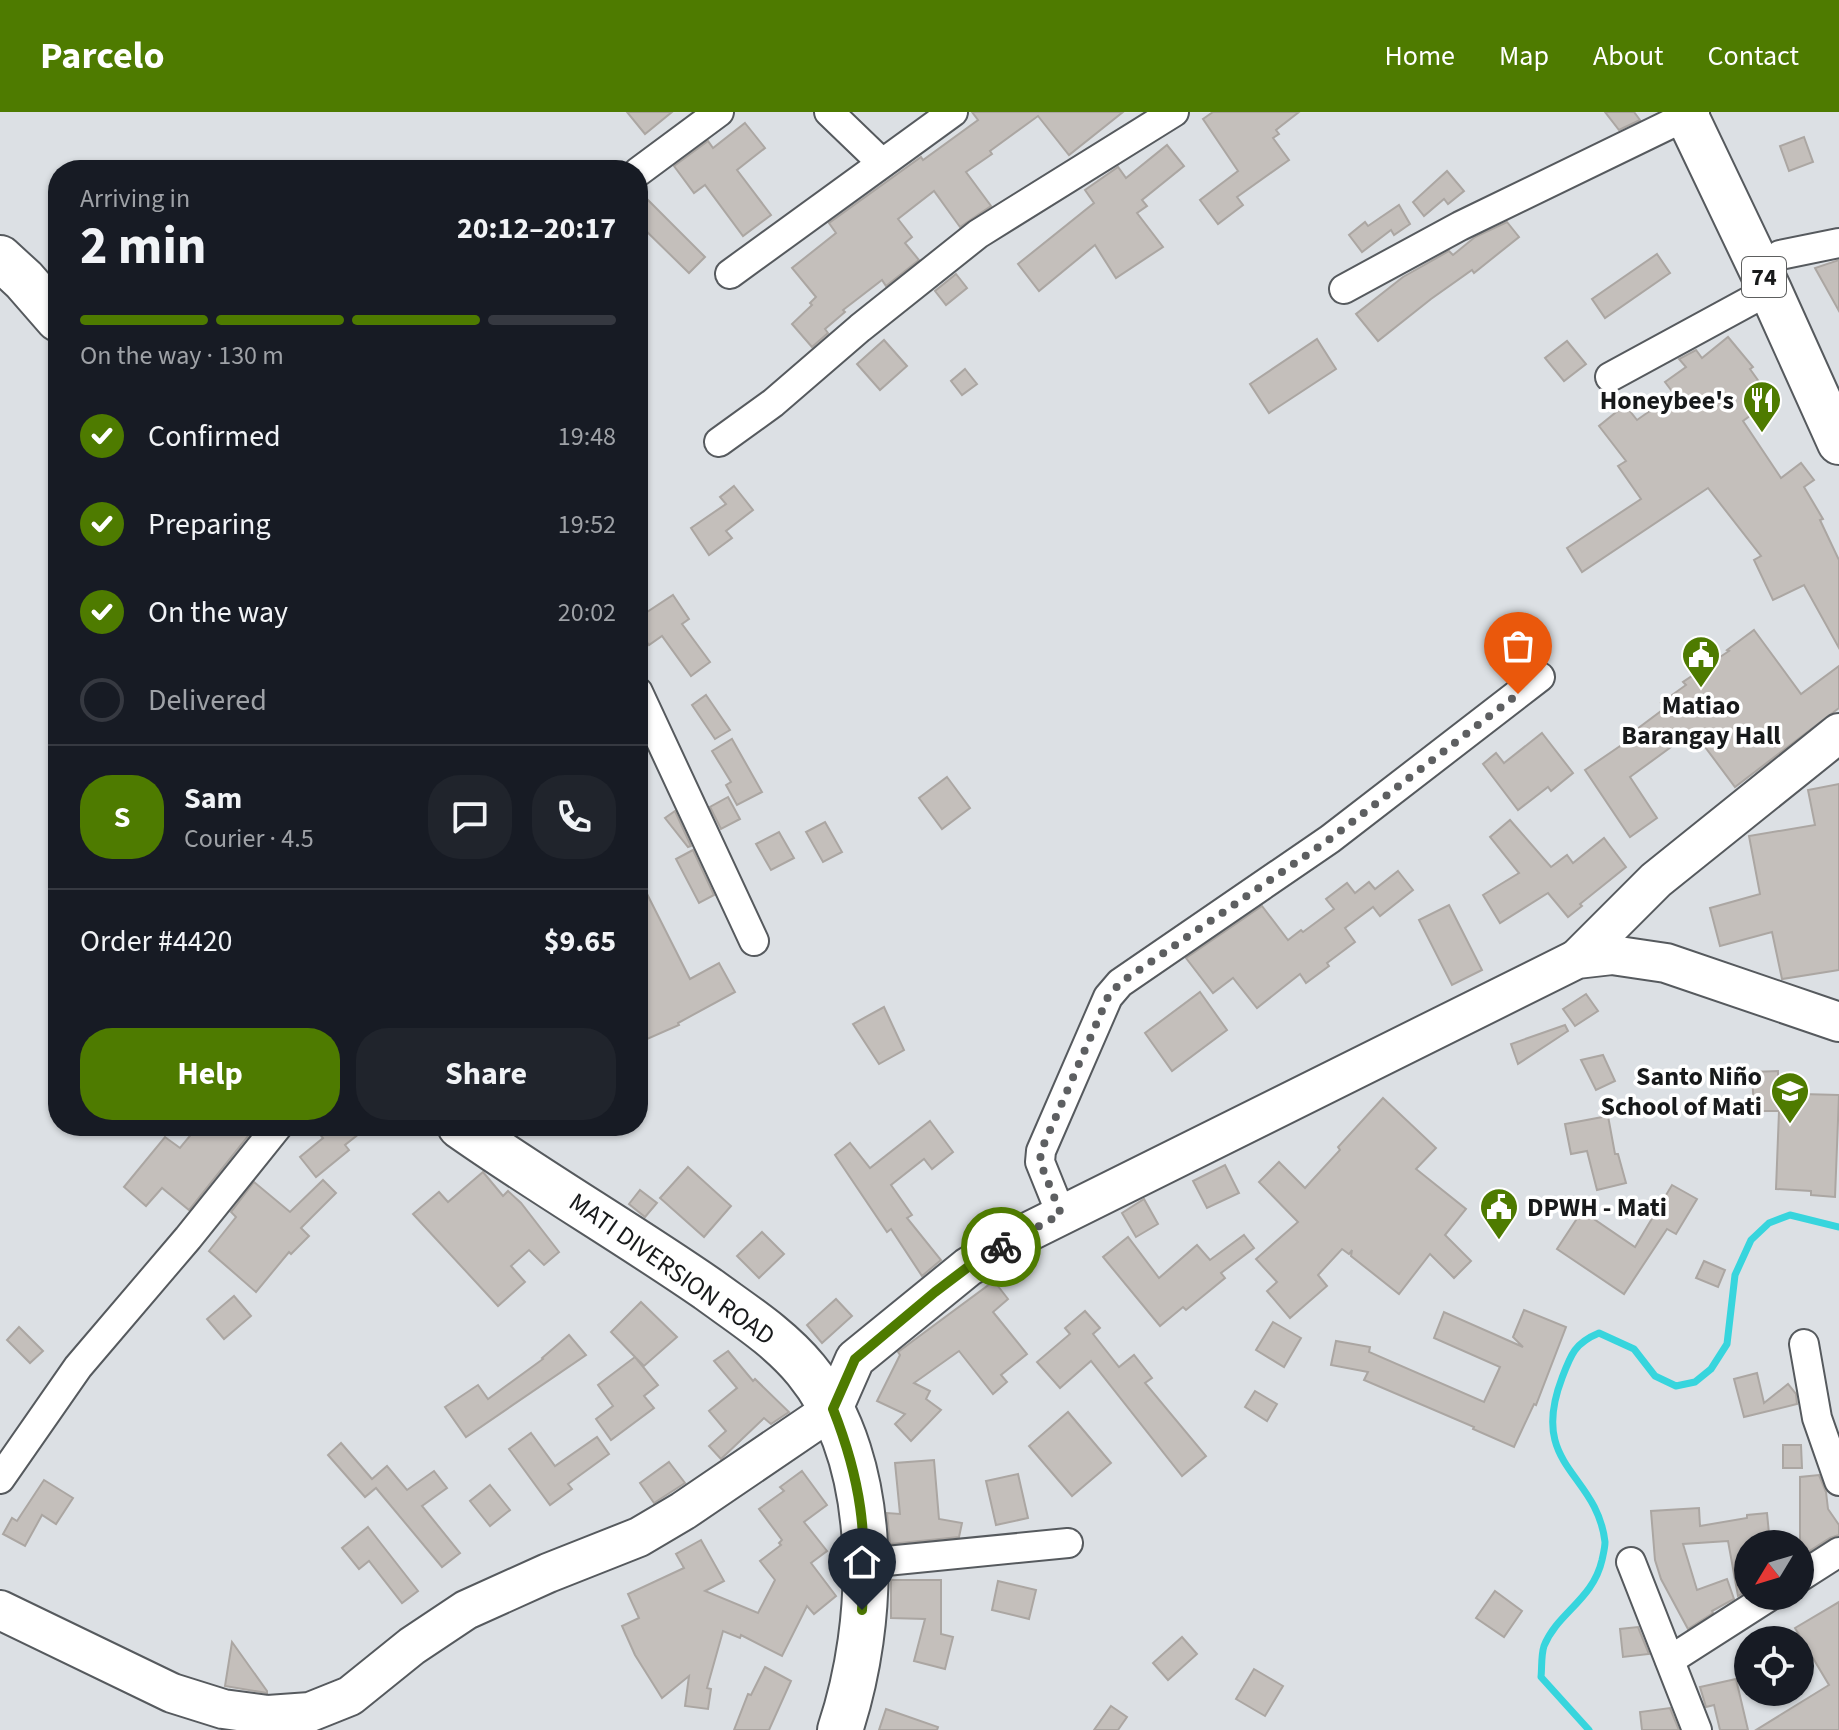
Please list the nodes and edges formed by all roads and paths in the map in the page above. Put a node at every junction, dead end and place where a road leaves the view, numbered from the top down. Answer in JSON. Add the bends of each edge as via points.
{"nodes":[{"id":1,"x":719,"y":112,"type":"edge"},
{"id":2,"x":829,"y":112,"type":"edge"},
{"id":3,"x":953,"y":112,"type":"edge"},
{"id":4,"x":1174,"y":112,"type":"edge"},
{"id":5,"x":1695,"y":113,"type":"edge"},
{"id":6,"x":882,"y":163,"type":"junction"},
{"id":7,"x":648,"y":165,"type":"edge"},
{"id":8,"x":1839,"y":243,"type":"edge"},
{"id":9,"x":0,"y":258,"type":"edge"},
{"id":10,"x":1775,"y":272,"type":"junction"},
{"id":11,"x":730,"y":274,"type":"dead end"},
{"id":12,"x":1344,"y":289,"type":"dead end"},
{"id":13,"x":48,"y":308,"type":"edge"},
{"id":14,"x":1610,"y":377,"type":"dead end"},
{"id":15,"x":1839,"y":381,"type":"edge"},
{"id":16,"x":719,"y":442,"type":"dead end"},
{"id":17,"x":1839,"y":443,"type":"edge"},
{"id":18,"x":1540,"y":677,"type":"dead end"},
{"id":19,"x":648,"y":713,"type":"edge"},
{"id":20,"x":1839,"y":733,"type":"edge"},
{"id":21,"x":754,"y":941,"type":"dead end"},
{"id":22,"x":1577,"y":959,"type":"junction"},
{"id":23,"x":1839,"y":1022,"type":"edge"},
{"id":24,"x":270,"y":1136,"type":"edge"},
{"id":25,"x":475,"y":1136,"type":"edge"},
{"id":26,"x":1061,"y":1214,"type":"junction"},
{"id":27,"x":1804,"y":1344,"type":"dead end"},
{"id":28,"x":855,"y":1359,"type":"junction"},
{"id":29,"x":806,"y":1369,"type":"junction"},
{"id":30,"x":833,"y":1409,"type":"junction"},
{"id":31,"x":0,"y":1479,"type":"edge"},
{"id":32,"x":1839,"y":1481,"type":"edge"},
{"id":33,"x":1068,"y":1543,"type":"dead end"},
{"id":34,"x":1839,"y":1552,"type":"edge"},
{"id":35,"x":1631,"y":1562,"type":"dead end"},
{"id":36,"x":866,"y":1563,"type":"junction"},
{"id":37,"x":1814,"y":1568,"type":"edge"},
{"id":38,"x":0,"y":1610,"type":"edge"},
{"id":39,"x":1748,"y":1610,"type":"edge"},
{"id":40,"x":1670,"y":1660,"type":"junction"},
{"id":41,"x":840,"y":1730,"type":"edge"},
{"id":42,"x":1697,"y":1730,"type":"edge"}],
"edges":[{"from":1,"to":7,"type":"street"},
{"from":2,"to":6,"type":"street"},
{"from":3,"to":6,"type":"street"},
{"from":4,"to":16,"type":"street","via":[[978,234]]},
{"from":5,"to":10,"type":"main road","number":"74"},
{"from":5,"to":12,"type":"street","via":[[1460,226]]},
{"from":6,"to":11,"type":"street"},
{"from":8,"to":10,"type":"street"},
{"from":9,"to":13,"type":"highway"},
{"from":10,"to":14,"type":"street"},
{"from":10,"to":15,"type":"main road","number":"74"},
{"from":10,"to":17,"type":"main road","number":"74"},
{"from":18,"to":26,"type":"street","via":[[1330,839],[1120,983],[1108,997],[1041,1151],[1040,1162]]},
{"from":19,"to":21,"type":"street"},
{"from":20,"to":22,"type":"street","via":[[1656,880]]},
{"from":22,"to":23,"type":"street","via":[[1612,955],[1666,963]]},
{"from":22,"to":26,"type":"street"},
{"from":24,"to":31,"type":"street","via":[[78,1367]]},
{"from":25,"to":29,"type":"highway","name":"MATI DIVERSION ROAD","via":[[715,1295],[773,1337]]},
{"from":26,"to":28,"type":"street","via":[[968,1267]]},
{"from":27,"to":32,"type":"street","via":[[1817,1418]]},
{"from":28,"to":29,"type":"street"},
{"from":28,"to":30,"type":"street"},
{"from":29,"to":30,"type":"highway","name":"MATI DIVERSION ROAD"},
{"from":30,"to":36,"type":"highway","name":"MATI DIVERSION ROAD","via":[[863,1516]]},
{"from":30,"to":38,"type":"street","via":[[639,1537],[466,1610],[350,1696],[310,1712],[268,1715],[223,1709],[172,1693]]},
{"from":33,"to":36,"type":"street"},
{"from":34,"to":37,"type":"street"},
{"from":35,"to":40,"type":"street"},
{"from":36,"to":41,"type":"highway","name":"MATI DIVERSION ROAD","via":[[850,1700]]},
{"from":39,"to":40,"type":"street"},
{"from":40,"to":42,"type":"street"}]}
